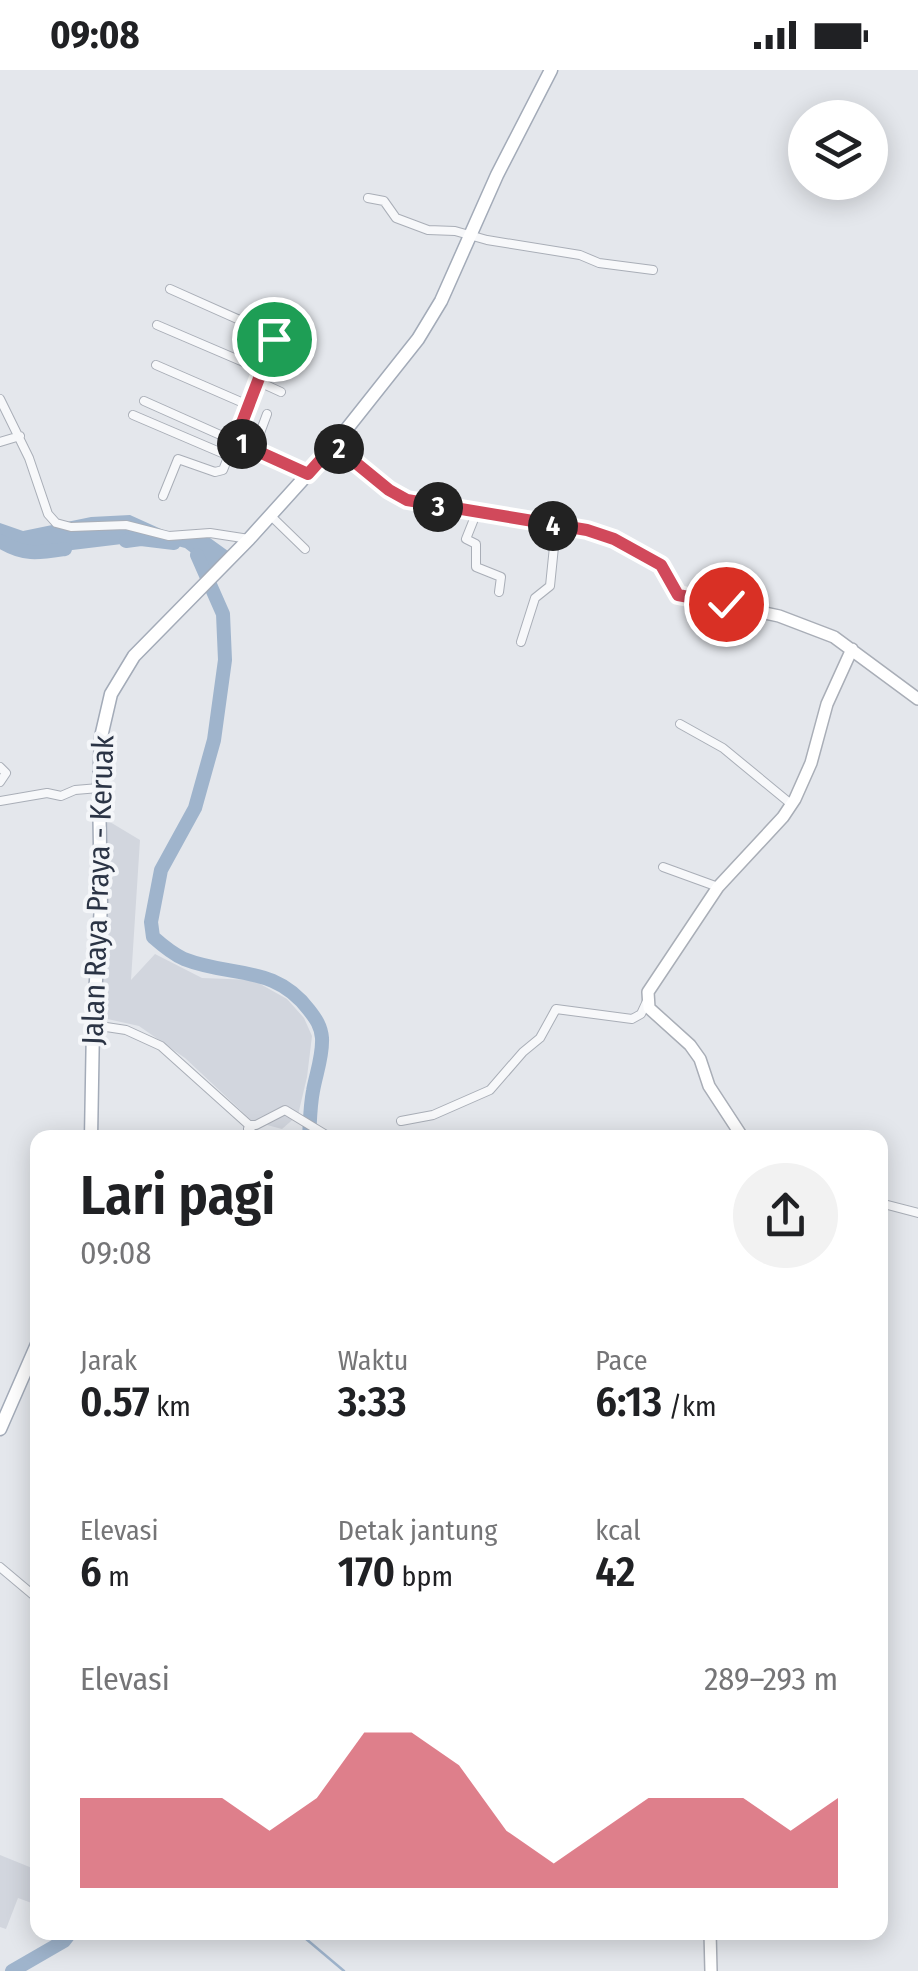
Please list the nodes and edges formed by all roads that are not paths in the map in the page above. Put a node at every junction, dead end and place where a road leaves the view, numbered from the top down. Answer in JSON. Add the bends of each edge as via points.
{"nodes":[{"id":1,"x":550,"y":70,"type":"edge"},
{"id":2,"x":368,"y":198,"type":"dead end"},
{"id":3,"x":469,"y":233,"type":"junction"},
{"id":4,"x":653,"y":270,"type":"dead end"},
{"id":5,"x":170,"y":289,"type":"dead end"},
{"id":6,"x":157,"y":325,"type":"dead end"},
{"id":7,"x":273,"y":344,"type":"junction"},
{"id":8,"x":296,"y":356,"type":"dead end"},
{"id":9,"x":156,"y":365,"type":"dead end"},
{"id":10,"x":262,"y":370,"type":"junction"},
{"id":11,"x":257,"y":381,"type":"junction"},
{"id":12,"x":281,"y":392,"type":"dead end"},
{"id":13,"x":0,"y":399,"type":"edge"},
{"id":14,"x":144,"y":400,"type":"dead end"},
{"id":15,"x":248,"y":404,"type":"junction"},
{"id":16,"x":267,"y":414,"type":"dead end"},
{"id":17,"x":133,"y":415,"type":"dead end"},
{"id":18,"x":20,"y":436,"type":"junction"},
{"id":19,"x":0,"y":441,"type":"edge"},
{"id":20,"x":235,"y":441,"type":"junction"},
{"id":21,"x":334,"y":445,"type":"junction"},
{"id":22,"x":254,"y":449,"type":"junction"},
{"id":23,"x":229,"y":456,"type":"junction"},
{"id":24,"x":308,"y":474,"type":"junction"},
{"id":25,"x":163,"y":496,"type":"dead end"},
{"id":26,"x":476,"y":514,"type":"junction"},
{"id":27,"x":271,"y":516,"type":"junction"},
{"id":28,"x":556,"y":527,"type":"junction"},
{"id":29,"x":249,"y":539,"type":"junction"},
{"id":30,"x":305,"y":549,"type":"dead end"},
{"id":31,"x":500,"y":592,"type":"dead end"},
{"id":32,"x":521,"y":642,"type":"dead end"},
{"id":33,"x":852,"y":649,"type":"junction"},
{"id":34,"x":918,"y":699,"type":"edge"},
{"id":35,"x":680,"y":724,"type":"dead end"},
{"id":36,"x":0,"y":767,"type":"edge"},
{"id":37,"x":0,"y":782,"type":"edge"},
{"id":38,"x":99,"y":788,"type":"junction"},
{"id":39,"x":0,"y":800,"type":"edge"},
{"id":40,"x":791,"y":804,"type":"junction"},
{"id":41,"x":663,"y":867,"type":"dead end"},
{"id":42,"x":718,"y":887,"type":"junction"},
{"id":43,"x":647,"y":1002,"type":"junction"},
{"id":44,"x":93,"y":1025,"type":"junction"},
{"id":45,"x":401,"y":1121,"type":"dead end"},
{"id":46,"x":249,"y":1125,"type":"junction"},
{"id":47,"x":91,"y":1130,"type":"edge"},
{"id":48,"x":249,"y":1130,"type":"edge"},
{"id":49,"x":318,"y":1130,"type":"edge"},
{"id":50,"x":738,"y":1130,"type":"edge"},
{"id":51,"x":888,"y":1205,"type":"edge"},
{"id":52,"x":918,"y":1213,"type":"edge"},
{"id":53,"x":30,"y":1360,"type":"edge"},
{"id":54,"x":0,"y":1429,"type":"edge"},
{"id":55,"x":0,"y":1567,"type":"edge"},
{"id":56,"x":30,"y":1593,"type":"edge"},
{"id":57,"x":710,"y":1940,"type":"edge"},
{"id":58,"x":712,"y":1971,"type":"edge"}],
"edges":[{"from":1,"to":3,"type":"main road","name":"Jalan Raya Praya - Keruak"},
{"from":2,"to":3,"type":"street","via":[[428,230]]},
{"from":3,"to":4,"type":"street"},
{"from":3,"to":21,"type":"main road","name":"Jalan Raya Praya - Keruak","via":[[425,328]]},
{"from":5,"to":7,"type":"street","via":[[271,334]]},
{"from":6,"to":10,"type":"street"},
{"from":7,"to":8,"type":"street"},
{"from":7,"to":10,"type":"street"},
{"from":9,"to":15,"type":"street"},
{"from":10,"to":11,"type":"street"},
{"from":11,"to":12,"type":"street"},
{"from":11,"to":15,"type":"street"},
{"from":13,"to":18,"type":"street"},
{"from":14,"to":20,"type":"street"},
{"from":15,"to":20,"type":"street"},
{"from":16,"to":22,"type":"street"},
{"from":17,"to":23,"type":"street"},
{"from":18,"to":19,"type":"street"},
{"from":18,"to":29,"type":"street","via":[[56,523]]},
{"from":20,"to":22,"type":"street"},
{"from":20,"to":23,"type":"street"},
{"from":21,"to":24,"type":"main road","name":"Jalan Raya Praya - Keruak"},
{"from":21,"to":26,"type":"street","via":[[396,495]]},
{"from":22,"to":24,"type":"street"},
{"from":23,"to":25,"type":"street","via":[[218,472],[178,459]]},
{"from":24,"to":27,"type":"main road","name":"Jalan Raya Praya - Keruak"},
{"from":26,"to":28,"type":"street"},
{"from":26,"to":31,"type":"street","via":[[466,540],[476,544],[476,567],[501,577]]},
{"from":27,"to":29,"type":"main road","name":"Jalan Raya Praya - Keruak"},
{"from":27,"to":30,"type":"street"},
{"from":28,"to":32,"type":"street","via":[[550,586],[535,598]]},
{"from":28,"to":33,"type":"street","via":[[594,532],[636,550],[661,565],[682,597],[799,621]]},
{"from":29,"to":38,"type":"main road","name":"Jalan Raya Praya - Keruak","via":[[117,681],[101,738]]},
{"from":33,"to":34,"type":"street"},
{"from":33,"to":40,"type":"street"},
{"from":35,"to":40,"type":"street","via":[[722,748]]},
{"from":36,"to":37,"type":"street","via":[[6,774]]},
{"from":38,"to":39,"type":"street"},
{"from":38,"to":44,"type":"main road","name":"Jalan Raya Praya - Keruak"},
{"from":40,"to":42,"type":"street"},
{"from":41,"to":42,"type":"street"},
{"from":42,"to":43,"type":"street","via":[[650,985]]},
{"from":43,"to":45,"type":"street","via":[[632,1019],[556,1008],[540,1038],[490,1090]]},
{"from":43,"to":50,"type":"street","via":[[690,1045]]},
{"from":44,"to":46,"type":"street","via":[[136,1032],[161,1046]]},
{"from":44,"to":47,"type":"main road","name":"Jalan Raya Praya - Keruak"},
{"from":46,"to":48,"type":"street"},
{"from":46,"to":49,"type":"street","via":[[285,1110]]},
{"from":51,"to":52,"type":"street"},
{"from":53,"to":54,"type":"main road"},
{"from":55,"to":56,"type":"street"},
{"from":57,"to":58,"type":"street"}]}
